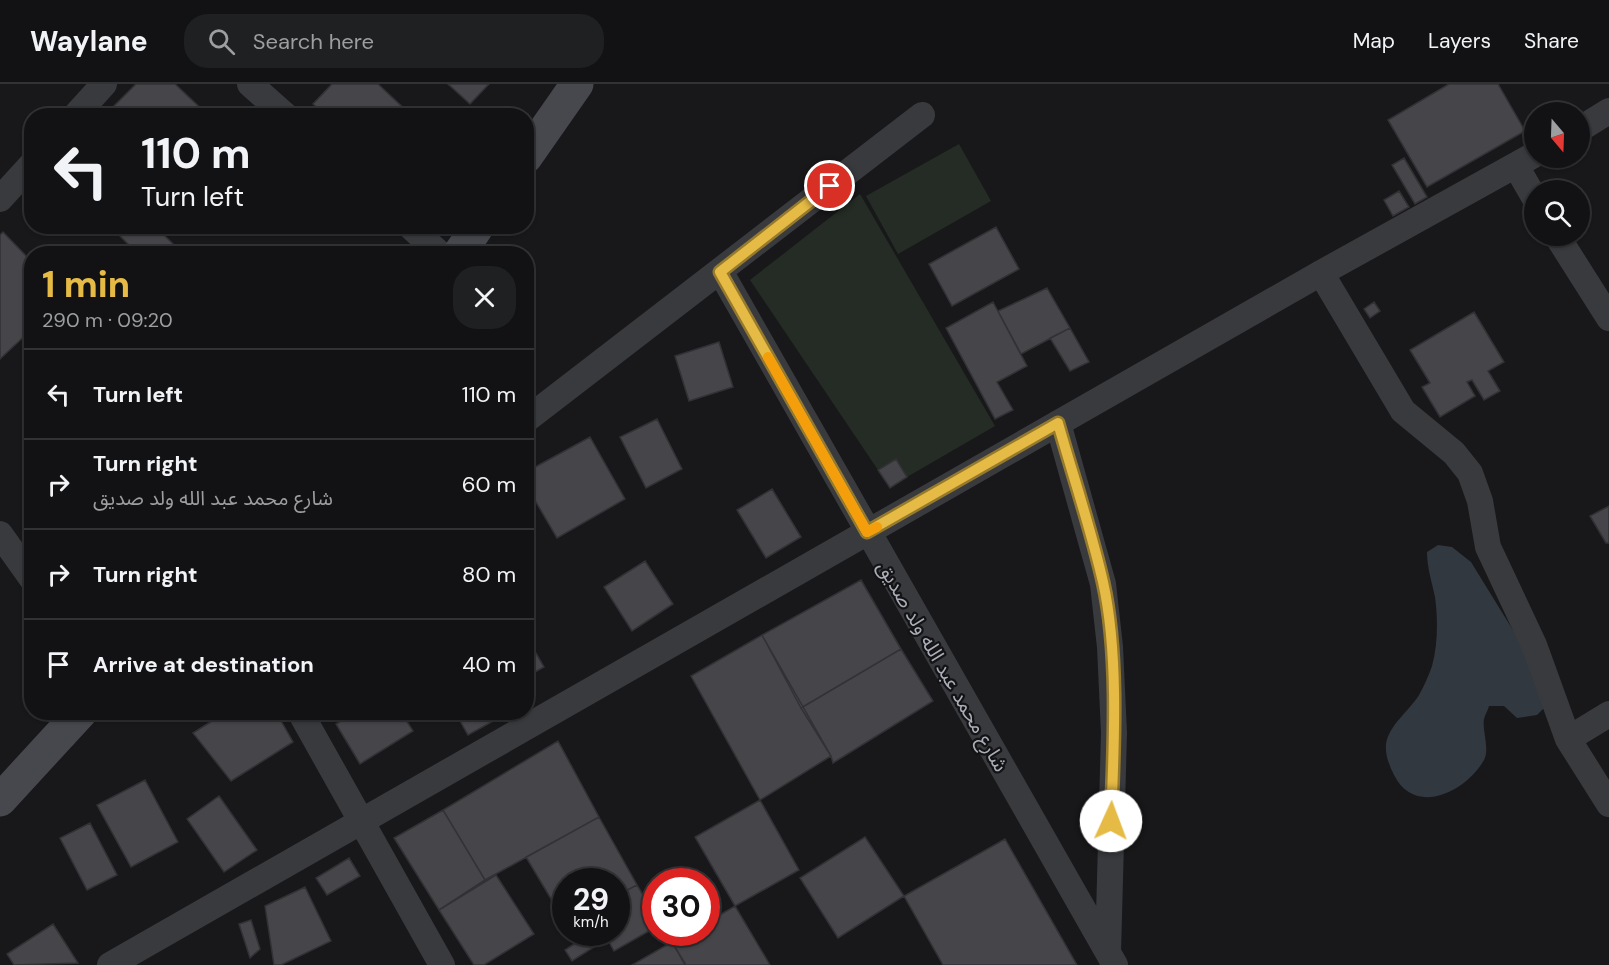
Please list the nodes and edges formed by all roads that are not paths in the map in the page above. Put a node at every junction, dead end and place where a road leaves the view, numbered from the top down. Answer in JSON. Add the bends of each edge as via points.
{"nodes":[{"id":1,"x":104,"y":84,"type":"edge"},
{"id":2,"x":250,"y":84,"type":"edge"},
{"id":3,"x":577,"y":84,"type":"edge"},
{"id":4,"x":82,"y":108,"type":"edge"},
{"id":5,"x":277,"y":108,"type":"edge"},
{"id":6,"x":1609,"y":111,"type":"edge"},
{"id":7,"x":922,"y":115,"type":"dead end"},
{"id":8,"x":1590,"y":123,"type":"edge"},
{"id":9,"x":534,"y":146,"type":"edge"},
{"id":10,"x":1524,"y":162,"type":"edge"},
{"id":11,"x":24,"y":172,"type":"edge"},
{"id":12,"x":0,"y":198,"type":"edge"},
{"id":13,"x":419,"y":234,"type":"edge"},
{"id":14,"x":431,"y":246,"type":"edge"},
{"id":15,"x":1563,"y":246,"type":"edge"},
{"id":16,"x":720,"y":272,"type":"junction"},
{"id":17,"x":1321,"y":273,"type":"junction"},
{"id":18,"x":1609,"y":318,"type":"edge"},
{"id":19,"x":534,"y":414,"type":"edge"},
{"id":20,"x":1058,"y":423,"type":"junction"},
{"id":21,"x":867,"y":532,"type":"junction"},
{"id":22,"x":0,"y":534,"type":"edge"},
{"id":23,"x":24,"y":568,"type":"edge"},
{"id":24,"x":1609,"y":714,"type":"edge"},
{"id":25,"x":74,"y":720,"type":"edge"},
{"id":26,"x":304,"y":720,"type":"edge"},
{"id":27,"x":1568,"y":739,"type":"junction"},
{"id":28,"x":0,"y":800,"type":"edge"},
{"id":29,"x":1609,"y":804,"type":"edge"},
{"id":30,"x":360,"y":822,"type":"junction"},
{"id":31,"x":1111,"y":958,"type":"edge"},
{"id":32,"x":110,"y":965,"type":"edge"},
{"id":33,"x":442,"y":965,"type":"edge"}],
"edges":[{"from":1,"to":4,"type":"street"},
{"from":2,"to":5,"type":"street"},
{"from":3,"to":9,"type":"street"},
{"from":6,"to":8,"type":"street"},
{"from":7,"to":16,"type":"street"},
{"from":10,"to":17,"type":"street"},
{"from":11,"to":12,"type":"street"},
{"from":13,"to":14,"type":"street"},
{"from":15,"to":18,"type":"street"},
{"from":16,"to":19,"type":"street"},
{"from":16,"to":21,"type":"street","name":"شارع محمد عبد الله ولد صديق"},
{"from":17,"to":20,"type":"street"},
{"from":17,"to":27,"type":"street","via":[[1403,411],[1454,453],[1470,473],[1480,501],[1488,547],[1534,645]]},
{"from":20,"to":21,"type":"street"},
{"from":20,"to":31,"type":"street","via":[[1103,584],[1110,647],[1114,733]]},
{"from":21,"to":30,"type":"street"},
{"from":21,"to":31,"type":"street","name":"شارع محمد عبد الله ولد صديق"},
{"from":22,"to":23,"type":"street"},
{"from":24,"to":27,"type":"street"},
{"from":25,"to":28,"type":"street"},
{"from":26,"to":30,"type":"street"},
{"from":27,"to":29,"type":"street"},
{"from":30,"to":32,"type":"street"},
{"from":30,"to":33,"type":"street"}]}
